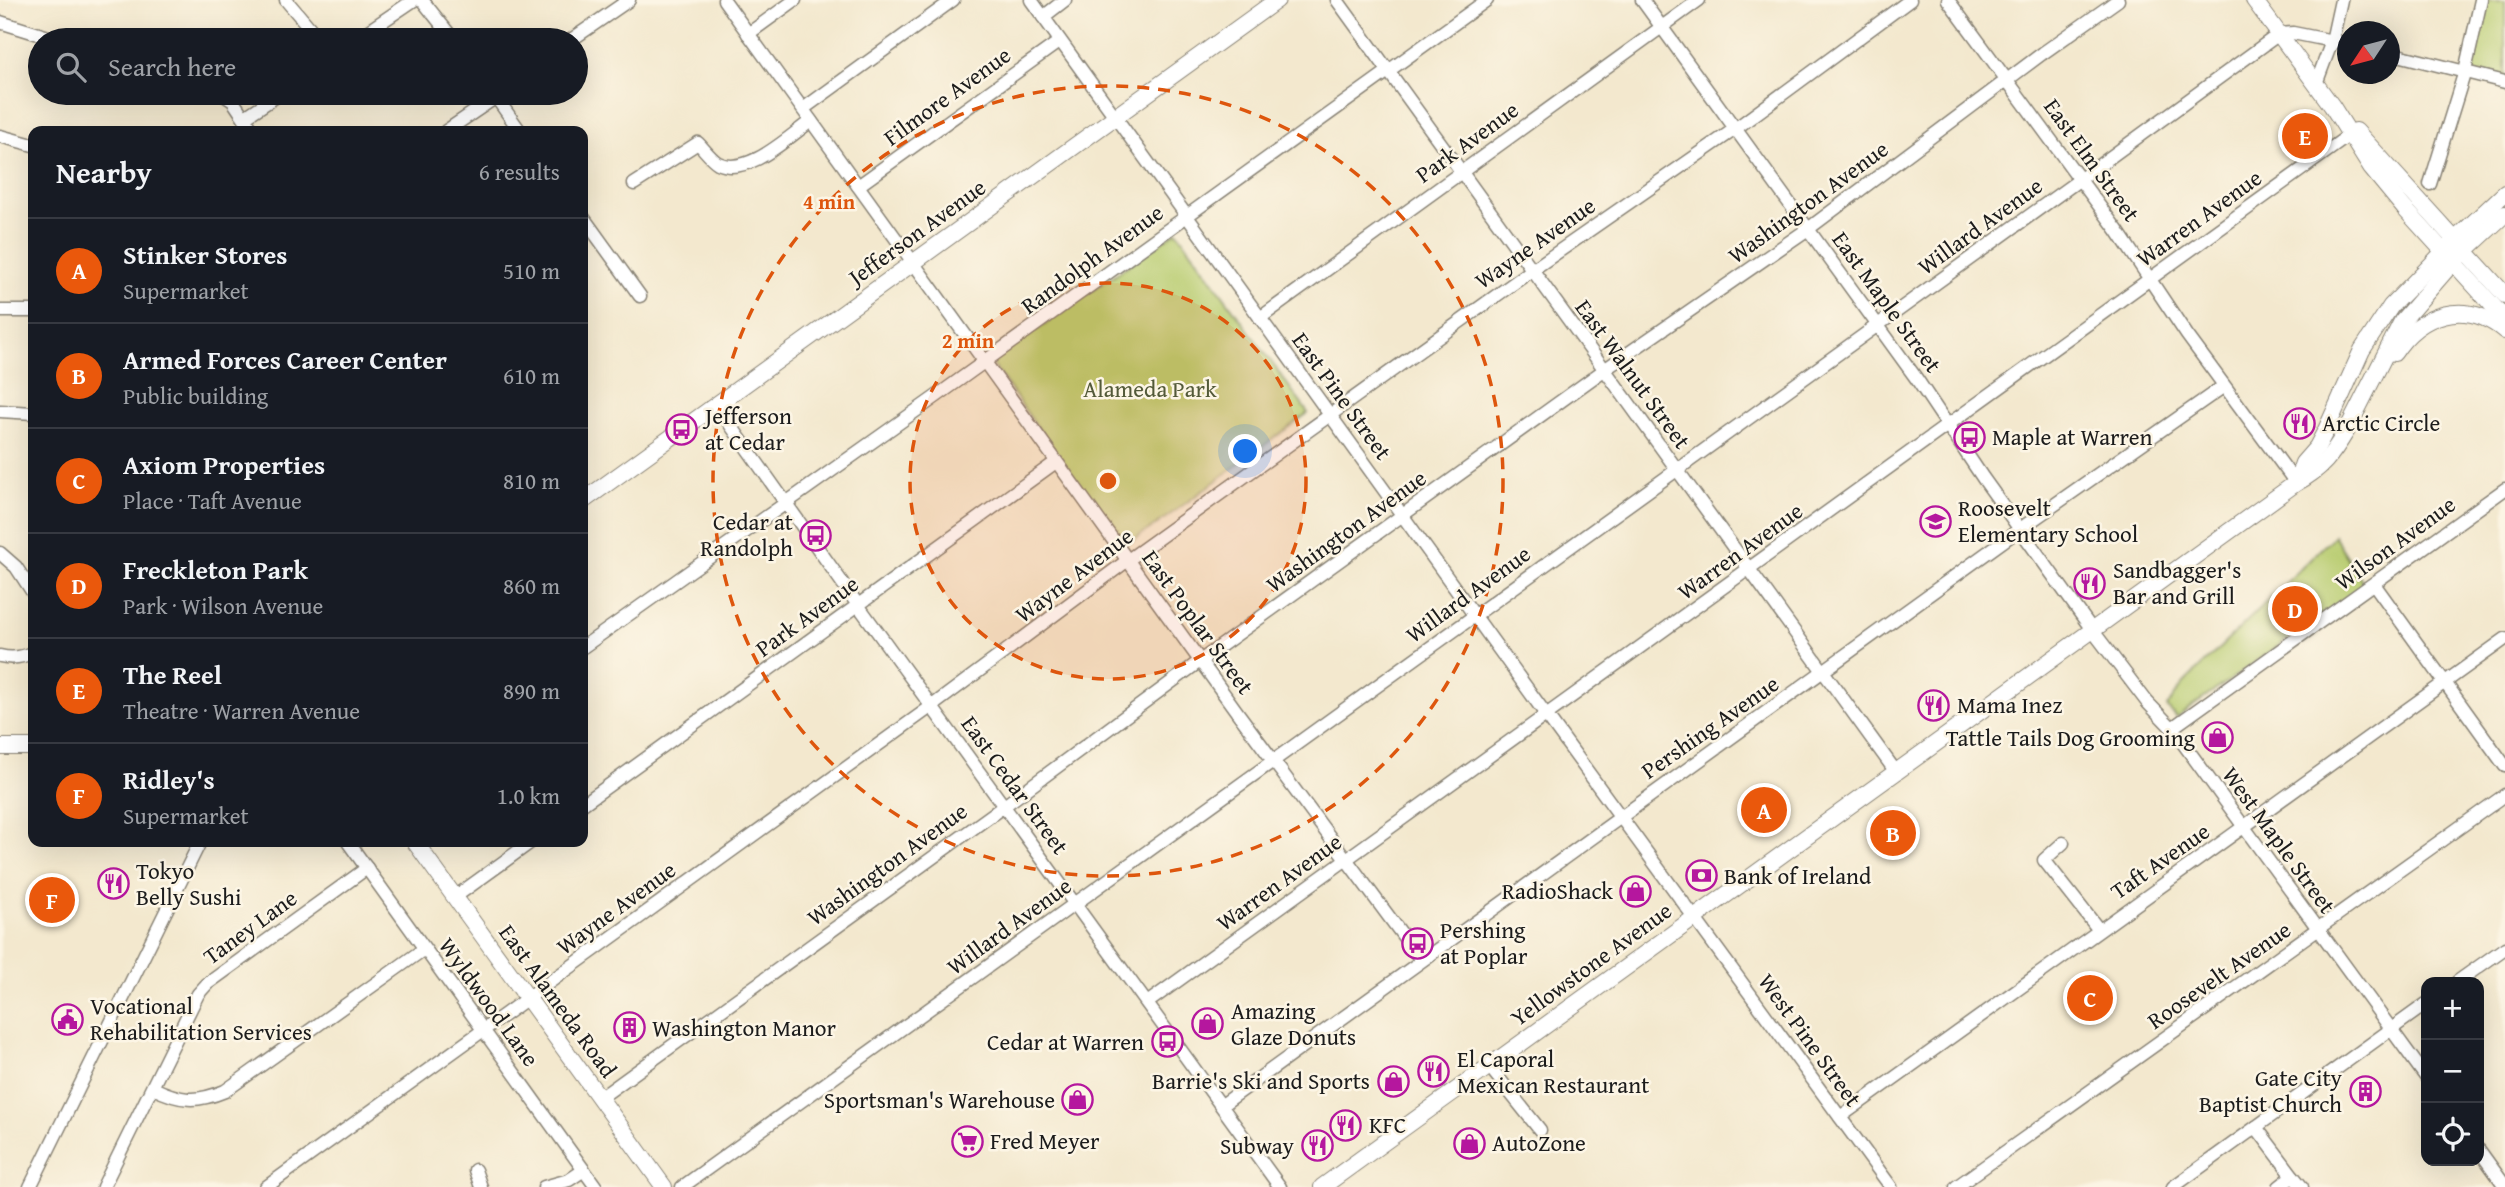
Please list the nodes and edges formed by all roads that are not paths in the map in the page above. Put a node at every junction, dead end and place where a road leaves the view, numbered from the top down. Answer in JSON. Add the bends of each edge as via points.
{"nodes":[{"id":1,"x":286,"y":0,"type":"edge"},
{"id":2,"x":414,"y":0,"type":"edge"},
{"id":3,"x":422,"y":0,"type":"edge"},
{"id":4,"x":629,"y":0,"type":"edge"},
{"id":5,"x":724,"y":0,"type":"edge"},
{"id":6,"x":795,"y":0,"type":"edge"},
{"id":7,"x":953,"y":0,"type":"edge"},
{"id":8,"x":1031,"y":0,"type":"edge"},
{"id":9,"x":1065,"y":0,"type":"edge"},
{"id":10,"x":1277,"y":0,"type":"edge"},
{"id":11,"x":1336,"y":0,"type":"edge"},
{"id":12,"x":1487,"y":0,"type":"edge"},
{"id":13,"x":1642,"y":0,"type":"edge"},
{"id":14,"x":1699,"y":0,"type":"edge"},
{"id":15,"x":1910,"y":0,"type":"edge"},
{"id":16,"x":1948,"y":0,"type":"edge"},
{"id":17,"x":2118,"y":0,"type":"edge"},
{"id":18,"x":2254,"y":0,"type":"edge"},
{"id":19,"x":2341,"y":0,"type":"edge"},
{"id":20,"x":2482,"y":0,"type":"edge"},
{"id":21,"x":1043,"y":17,"type":"junction"},
{"id":22,"x":0,"y":22,"type":"edge"},
{"id":23,"x":1662,"y":27,"type":"junction"},
{"id":24,"x":310,"y":28,"type":"edge"},
{"id":25,"x":373,"y":28,"type":"edge"},
{"id":26,"x":444,"y":28,"type":"edge"},
{"id":27,"x":588,"y":28,"type":"edge"},
{"id":28,"x":28,"y":31,"type":"edge"},
{"id":29,"x":748,"y":34,"type":"junction"},
{"id":30,"x":2279,"y":34,"type":"junction"},
{"id":31,"x":1059,"y":41,"type":"junction"},
{"id":32,"x":2332,"y":41,"type":"junction"},
{"id":33,"x":2337,"y":42,"type":"edge"},
{"id":34,"x":2400,"y":56,"type":"edge"},
{"id":35,"x":2465,"y":71,"type":"junction"},
{"id":36,"x":1388,"y":72,"type":"junction"},
{"id":37,"x":2008,"y":81,"type":"junction"},
{"id":38,"x":2505,"y":82,"type":"edge"},
{"id":39,"x":2316,"y":84,"type":"junction"},
{"id":40,"x":236,"y":105,"type":"edge"},
{"id":41,"x":263,"y":105,"type":"edge"},
{"id":42,"x":482,"y":105,"type":"edge"},
{"id":43,"x":504,"y":105,"type":"edge"},
{"id":44,"x":803,"y":109,"type":"junction"},
{"id":45,"x":245,"y":117,"type":"junction"},
{"id":46,"x":1115,"y":117,"type":"junction"},
{"id":47,"x":811,"y":121,"type":"junction"},
{"id":48,"x":250,"y":126,"type":"edge"},
{"id":49,"x":453,"y":126,"type":"edge"},
{"id":50,"x":517,"y":126,"type":"edge"},
{"id":51,"x":1735,"y":129,"type":"junction"},
{"id":52,"x":2353,"y":133,"type":"junction"},
{"id":53,"x":0,"y":136,"type":"edge"},
{"id":54,"x":28,"y":144,"type":"edge"},
{"id":55,"x":1460,"y":172,"type":"junction"},
{"id":56,"x":2080,"y":180,"type":"junction"},
{"id":57,"x":634,"y":184,"type":"dead end"},
{"id":58,"x":2430,"y":184,"type":"dead end"},
{"id":59,"x":859,"y":186,"type":"junction"},
{"id":60,"x":2505,"y":193,"type":"edge"},
{"id":61,"x":2505,"y":214,"type":"edge"},
{"id":62,"x":1187,"y":217,"type":"junction"},
{"id":63,"x":588,"y":224,"type":"edge"},
{"id":64,"x":1808,"y":229,"type":"junction"},
{"id":65,"x":2454,"y":251,"type":"junction"},
{"id":66,"x":914,"y":262,"type":"junction"},
{"id":67,"x":1532,"y":270,"type":"junction"},
{"id":68,"x":2151,"y":279,"type":"junction"},
{"id":69,"x":2505,"y":295,"type":"edge"},
{"id":70,"x":640,"y":296,"type":"dead end"},
{"id":71,"x":0,"y":311,"type":"edge"},
{"id":72,"x":28,"y":312,"type":"edge"},
{"id":73,"x":1260,"y":318,"type":"junction"},
{"id":74,"x":2505,"y":319,"type":"edge"},
{"id":75,"x":1878,"y":325,"type":"junction"},
{"id":76,"x":2505,"y":331,"type":"edge"},
{"id":77,"x":985,"y":361,"type":"junction"},
{"id":78,"x":1604,"y":370,"type":"junction"},
{"id":79,"x":2371,"y":383,"type":"junction"},
{"id":80,"x":2224,"y":386,"type":"junction"},
{"id":81,"x":717,"y":405,"type":"junction"},
{"id":82,"x":0,"y":411,"type":"edge"},
{"id":83,"x":28,"y":412,"type":"edge"},
{"id":84,"x":1330,"y":415,"type":"junction"},
{"id":85,"x":1950,"y":425,"type":"junction"},
{"id":86,"x":1056,"y":463,"type":"junction"},
{"id":87,"x":1676,"y":470,"type":"junction"},
{"id":88,"x":2295,"y":483,"type":"junction"},
{"id":89,"x":2505,"y":489,"type":"edge"},
{"id":90,"x":588,"y":496,"type":"edge"},
{"id":91,"x":786,"y":504,"type":"junction"},
{"id":92,"x":1403,"y":516,"type":"junction"},
{"id":93,"x":2020,"y":529,"type":"junction"},
{"id":94,"x":0,"y":553,"type":"edge"},
{"id":95,"x":1128,"y":560,"type":"junction"},
{"id":96,"x":1748,"y":570,"type":"junction"},
{"id":97,"x":2374,"y":584,"type":"junction"},
{"id":98,"x":28,"y":585,"type":"edge"},
{"id":99,"x":858,"y":605,"type":"junction"},
{"id":100,"x":1474,"y":616,"type":"junction"},
{"id":101,"x":2093,"y":631,"type":"junction"},
{"id":102,"x":2505,"y":639,"type":"edge"},
{"id":103,"x":588,"y":643,"type":"edge"},
{"id":104,"x":28,"y":655,"type":"edge"},
{"id":105,"x":0,"y":656,"type":"edge"},
{"id":106,"x":1200,"y":661,"type":"junction"},
{"id":107,"x":1824,"y":672,"type":"junction"},
{"id":108,"x":2444,"y":682,"type":"junction"},
{"id":109,"x":932,"y":706,"type":"junction"},
{"id":110,"x":1546,"y":716,"type":"junction"},
{"id":111,"x":2172,"y":728,"type":"junction"},
{"id":112,"x":0,"y":747,"type":"edge"},
{"id":113,"x":28,"y":747,"type":"edge"},
{"id":114,"x":1274,"y":762,"type":"junction"},
{"id":115,"x":2505,"y":766,"type":"edge"},
{"id":116,"x":1896,"y":772,"type":"junction"},
{"id":117,"x":2505,"y":795,"type":"edge"},
{"id":118,"x":588,"y":800,"type":"edge"},
{"id":119,"x":1004,"y":806,"type":"junction"},
{"id":120,"x":1620,"y":817,"type":"junction"},
{"id":121,"x":2243,"y":827,"type":"junction"},
{"id":122,"x":2063,"y":844,"type":"dead end"},
{"id":123,"x":198,"y":847,"type":"edge"},
{"id":124,"x":352,"y":847,"type":"edge"},
{"id":125,"x":419,"y":847,"type":"edge"},
{"id":126,"x":524,"y":847,"type":"edge"},
{"id":127,"x":1346,"y":860,"type":"junction"},
{"id":128,"x":367,"y":869,"type":"junction"},
{"id":129,"x":455,"y":897,"type":"junction"},
{"id":130,"x":1075,"y":904,"type":"junction"},
{"id":131,"x":1694,"y":918,"type":"junction"},
{"id":132,"x":2099,"y":930,"type":"junction"},
{"id":133,"x":2318,"y":930,"type":"junction"},
{"id":134,"x":2505,"y":948,"type":"edge"},
{"id":135,"x":424,"y":949,"type":"junction"},
{"id":136,"x":1421,"y":960,"type":"junction"},
{"id":137,"x":2464,"y":977,"type":"edge"},
{"id":138,"x":527,"y":997,"type":"junction"},
{"id":139,"x":1147,"y":1003,"type":"junction"},
{"id":140,"x":2421,"y":1008,"type":"edge"},
{"id":141,"x":483,"y":1029,"type":"junction"},
{"id":142,"x":2392,"y":1029,"type":"junction"},
{"id":143,"x":1489,"y":1066,"type":"junction"},
{"id":144,"x":2421,"y":1070,"type":"edge"},
{"id":145,"x":153,"y":1088,"type":"junction"},
{"id":146,"x":600,"y":1098,"type":"junction"},
{"id":147,"x":1222,"y":1105,"type":"junction"},
{"id":148,"x":1840,"y":1117,"type":"junction"},
{"id":149,"x":2256,"y":1127,"type":"junction"},
{"id":150,"x":1540,"y":1130,"type":"dead end"},
{"id":151,"x":2484,"y":1157,"type":"edge"},
{"id":152,"x":475,"y":1170,"type":"dead end"},
{"id":153,"x":584,"y":1170,"type":"junction"},
{"id":154,"x":2293,"y":1176,"type":"junction"},
{"id":155,"x":2505,"y":1186,"type":"edge"},
{"id":156,"x":30,"y":1187,"type":"edge"},
{"id":157,"x":103,"y":1187,"type":"edge"},
{"id":158,"x":266,"y":1187,"type":"edge"},
{"id":159,"x":481,"y":1187,"type":"edge"},
{"id":160,"x":544,"y":1187,"type":"edge"},
{"id":161,"x":596,"y":1187,"type":"edge"},
{"id":162,"x":664,"y":1187,"type":"edge"},
{"id":163,"x":682,"y":1187,"type":"edge"},
{"id":164,"x":1280,"y":1187,"type":"edge"},
{"id":165,"x":1322,"y":1187,"type":"edge"},
{"id":166,"x":1891,"y":1187,"type":"edge"},
{"id":167,"x":1956,"y":1187,"type":"edge"},
{"id":168,"x":2173,"y":1187,"type":"edge"},
{"id":169,"x":2279,"y":1187,"type":"edge"},
{"id":170,"x":2302,"y":1187,"type":"edge"}],
"edges":[{"from":1,"to":24,"type":"street"},
{"from":2,"to":25,"type":"street"},
{"from":3,"to":26,"type":"street"},
{"from":4,"to":27,"type":"street"},
{"from":5,"to":29,"type":"street","name":"East Poplar Street"},
{"from":6,"to":29,"type":"street"},
{"from":7,"to":44,"type":"street"},
{"from":8,"to":21,"type":"street","name":"East Pine Street"},
{"from":9,"to":21,"type":"street"},
{"from":10,"to":46,"type":"main road","name":"Jefferson Avenue"},
{"from":11,"to":36,"type":"street","name":"East Walnut Street"},
{"from":12,"to":36,"type":"street","name":"Randolph Avenue"},
{"from":13,"to":23,"type":"street","name":"East Maple Street"},
{"from":14,"to":23,"type":"street","name":"Park Avenue"},
{"from":15,"to":51,"type":"street","name":"Wayne Avenue"},
{"from":16,"to":37,"type":"street","name":"East Elm Street"},
{"from":17,"to":37,"type":"street","name":"Washington Avenue"},
{"from":18,"to":30,"type":"main road"},
{"from":19,"to":32,"type":"street"},
{"from":20,"to":35,"type":"street"},
{"from":21,"to":31,"type":"street","name":"East Pine Street"},
{"from":22,"to":28,"type":"street"},
{"from":23,"to":51,"type":"street","name":"East Maple Street"},
{"from":23,"to":55,"type":"street","name":"Park Avenue"},
{"from":29,"to":44,"type":"street","name":"East Poplar Street"},
{"from":30,"to":32,"type":"street"},
{"from":30,"to":39,"type":"main road"},
{"from":30,"to":56,"type":"street","name":"Willard Avenue"},
{"from":31,"to":46,"type":"street","name":"East Pine Street"},
{"from":31,"to":59,"type":"street","name":"Filmore Avenue"},
{"from":32,"to":33,"type":"street"},
{"from":32,"to":39,"type":"street"},
{"from":34,"to":35,"type":"street"},
{"from":35,"to":38,"type":"street"},
{"from":35,"to":58,"type":"street"},
{"from":36,"to":55,"type":"street","name":"East Walnut Street"},
{"from":36,"to":62,"type":"street","name":"Randolph Avenue"},
{"from":37,"to":56,"type":"street","name":"East Elm Street"},
{"from":37,"to":64,"type":"street","name":"Washington Avenue"},
{"from":39,"to":52,"type":"main road"},
{"from":40,"to":45,"type":"street"},
{"from":41,"to":45,"type":"street"},
{"from":42,"to":49,"type":"street"},
{"from":43,"to":50,"type":"street"},
{"from":44,"to":47,"type":"street","name":"East Poplar Street"},
{"from":45,"to":48,"type":"street"},
{"from":46,"to":62,"type":"street","name":"East Pine Street"},
{"from":46,"to":66,"type":"main road","name":"Jefferson Avenue"},
{"from":47,"to":57,"type":"street","via":[[755,161],[734,166],[717,162],[698,143]]},
{"from":47,"to":59,"type":"street","name":"East Poplar Street"},
{"from":51,"to":64,"type":"street","name":"East Maple Street"},
{"from":51,"to":67,"type":"street","name":"Wayne Avenue"},
{"from":52,"to":65,"type":"main road","via":[[2386,187]]},
{"from":52,"to":68,"type":"street","name":"Warren Avenue"},
{"from":53,"to":54,"type":"street"},
{"from":55,"to":67,"type":"street","name":"East Walnut Street"},
{"from":55,"to":73,"type":"street","name":"Park Avenue"},
{"from":56,"to":68,"type":"street","name":"East Elm Street"},
{"from":56,"to":75,"type":"street","name":"Willard Avenue"},
{"from":59,"to":66,"type":"street","name":"East Poplar Street"},
{"from":60,"to":65,"type":"main road"},
{"from":61,"to":65,"type":"main road"},
{"from":62,"to":73,"type":"street","name":"East Pine Street"},
{"from":62,"to":77,"type":"street","name":"Randolph Avenue"},
{"from":63,"to":70,"type":"street"},
{"from":64,"to":75,"type":"street","name":"East Maple Street"},
{"from":64,"to":78,"type":"street","name":"Washington Avenue"},
{"from":65,"to":69,"type":"main road"},
{"from":65,"to":74,"type":"main road"},
{"from":65,"to":79,"type":"main road","name":"Yellowstone Avenue","via":[[2402,321]]},
{"from":65,"to":88,"type":"main road","name":"Yellowstone Avenue","via":[[2408,286],[2375,329]]},
{"from":66,"to":77,"type":"street","name":"East Poplar Street"},
{"from":66,"to":81,"type":"main road","name":"Jefferson Avenue"},
{"from":67,"to":78,"type":"street","name":"East Walnut Street"},
{"from":67,"to":84,"type":"street","name":"Wayne Avenue"},
{"from":68,"to":80,"type":"street","name":"East Elm Street"},
{"from":68,"to":85,"type":"street","name":"Warren Avenue"},
{"from":71,"to":72,"type":"street"},
{"from":73,"to":84,"type":"street","name":"East Pine Street"},
{"from":75,"to":85,"type":"street","name":"East Maple Street"},
{"from":75,"to":87,"type":"street","name":"Willard Avenue"},
{"from":76,"to":79,"type":"main road","via":[[2468,313],[2428,320],[2402,340]]},
{"from":77,"to":86,"type":"street","name":"East Poplar Street"},
{"from":77,"to":91,"type":"street","name":"Randolph Avenue"},
{"from":78,"to":87,"type":"street","name":"East Walnut Street"},
{"from":78,"to":92,"type":"street","name":"Washington Avenue"},
{"from":79,"to":88,"type":"main road","name":"Yellowstone Avenue","via":[[2338,446],[2315,473]]},
{"from":80,"to":88,"type":"street","name":"East Elm Street"},
{"from":80,"to":93,"type":"street","name":"Pershing Avenue"},
{"from":81,"to":90,"type":"main road","name":"Jefferson Avenue"},
{"from":81,"to":91,"type":"street","name":"East Cedar Street"},
{"from":82,"to":83,"type":"street"},
{"from":84,"to":92,"type":"street","name":"East Pine Street"},
{"from":84,"to":95,"type":"street","name":"Wayne Avenue"},
{"from":85,"to":93,"type":"street","name":"East Maple Street"},
{"from":85,"to":96,"type":"street","name":"Warren Avenue"},
{"from":86,"to":95,"type":"street","name":"East Poplar Street"},
{"from":86,"to":99,"type":"street","name":"Park Avenue"},
{"from":87,"to":96,"type":"street","name":"East Walnut Street"},
{"from":87,"to":100,"type":"street","name":"Willard Avenue"},
{"from":88,"to":101,"type":"main road","name":"Yellowstone Avenue"},
{"from":89,"to":97,"type":"street","name":"Wilson Avenue"},
{"from":91,"to":99,"type":"street","name":"East Cedar Street"},
{"from":91,"to":103,"type":"street","name":"Randolph Avenue"},
{"from":92,"to":100,"type":"street","name":"East Pine Street"},
{"from":92,"to":106,"type":"street","name":"Washington Avenue"},
{"from":93,"to":101,"type":"street","name":"East Maple Street"},
{"from":93,"to":107,"type":"street","name":"Pershing Avenue"},
{"from":94,"to":98,"type":"street"},
{"from":95,"to":106,"type":"street","name":"East Poplar Street"},
{"from":95,"to":109,"type":"street","name":"Wayne Avenue"},
{"from":96,"to":107,"type":"street","name":"East Walnut Street"},
{"from":96,"to":110,"type":"street","name":"Warren Avenue"},
{"from":97,"to":108,"type":"street"},
{"from":97,"to":111,"type":"street","name":"Wilson Avenue"},
{"from":99,"to":109,"type":"street","name":"East Cedar Street"},
{"from":99,"to":118,"type":"street","name":"Park Avenue"},
{"from":100,"to":110,"type":"street","name":"East Pine Street"},
{"from":100,"to":114,"type":"street","name":"Willard Avenue"},
{"from":101,"to":111,"type":"street","name":"West Maple Street"},
{"from":101,"to":116,"type":"main road","name":"Yellowstone Avenue"},
{"from":102,"to":108,"type":"street","name":"Taft Avenue"},
{"from":104,"to":105,"type":"street"},
{"from":106,"to":114,"type":"street","name":"East Poplar Street"},
{"from":106,"to":119,"type":"street","name":"Washington Avenue"},
{"from":107,"to":116,"type":"street","name":"East Walnut Street"},
{"from":107,"to":120,"type":"street","name":"Pershing Avenue"},
{"from":108,"to":115,"type":"street"},
{"from":108,"to":121,"type":"street","name":"Taft Avenue"},
{"from":109,"to":119,"type":"street","name":"East Cedar Street"},
{"from":109,"to":138,"type":"street","name":"Wayne Avenue"},
{"from":110,"to":120,"type":"street","name":"East Pine Street"},
{"from":110,"to":127,"type":"street","name":"Warren Avenue"},
{"from":111,"to":121,"type":"street","name":"West Maple Street"},
{"from":112,"to":113,"type":"main road"},
{"from":114,"to":127,"type":"street","name":"East Poplar Street"},
{"from":114,"to":130,"type":"street","name":"Willard Avenue"},
{"from":116,"to":131,"type":"main road","name":"Yellowstone Avenue"},
{"from":117,"to":133,"type":"street","name":"Roosevelt Avenue"},
{"from":119,"to":130,"type":"street","name":"East Cedar Street"},
{"from":119,"to":146,"type":"street","name":"Washington Avenue"},
{"from":120,"to":131,"type":"street","name":"East Pine Street"},
{"from":120,"to":136,"type":"street","name":"Pershing Avenue"},
{"from":121,"to":132,"type":"street","name":"Taft Avenue"},
{"from":121,"to":133,"type":"street","name":"West Maple Street"},
{"from":122,"to":132,"type":"street","via":[[2044,860]]},
{"from":123,"to":156,"type":"street"},
{"from":124,"to":128,"type":"street","name":"Wyldwood Lane"},
{"from":125,"to":129,"type":"main road","name":"East Alameda Road"},
{"from":126,"to":129,"type":"street"},
{"from":127,"to":136,"type":"street","name":"East Poplar Street"},
{"from":127,"to":139,"type":"street","name":"Warren Avenue"},
{"from":128,"to":135,"type":"street","name":"Wyldwood Lane"},
{"from":128,"to":145,"type":"street","name":"Taney Lane","via":[[198,994]]},
{"from":129,"to":138,"type":"main road","name":"East Alameda Road"},
{"from":130,"to":139,"type":"street","name":"East Cedar Street"},
{"from":130,"to":163,"type":"street","name":"Willard Avenue"},
{"from":131,"to":143,"type":"main road","name":"Yellowstone Avenue"},
{"from":131,"to":148,"type":"street","name":"West Pine Street"},
{"from":132,"to":148,"type":"street","name":"Taft Avenue"},
{"from":133,"to":142,"type":"street","name":"West Maple Street"},
{"from":133,"to":167,"type":"street","name":"Roosevelt Avenue"},
{"from":134,"to":137,"type":"street"},
{"from":135,"to":141,"type":"street","name":"Wyldwood Lane"},
{"from":135,"to":145,"type":"street","via":[[225,1091],[189,1100]]},
{"from":136,"to":147,"type":"street","name":"Pershing Avenue"},
{"from":138,"to":141,"type":"street","name":"Wayne Avenue"},
{"from":138,"to":146,"type":"main road","name":"East Alameda Road"},
{"from":139,"to":147,"type":"street","name":"East Cedar Street"},
{"from":140,"to":142,"type":"street"},
{"from":141,"to":153,"type":"street","name":"Wyldwood Lane"},
{"from":141,"to":158,"type":"street","name":"Wayne Avenue"},
{"from":142,"to":144,"type":"street","name":"West Maple Street"},
{"from":142,"to":149,"type":"street"},
{"from":143,"to":150,"type":"street"},
{"from":143,"to":165,"type":"main road","name":"Yellowstone Avenue"},
{"from":145,"to":157,"type":"street","name":"Taney Lane"},
{"from":146,"to":162,"type":"main road","name":"East Alameda Road"},
{"from":147,"to":164,"type":"street","name":"East Cedar Street"},
{"from":148,"to":166,"type":"street","name":"West Pine Street"},
{"from":149,"to":154,"type":"street"},
{"from":149,"to":168,"type":"street"},
{"from":151,"to":155,"type":"street"},
{"from":152,"to":159,"type":"street"},
{"from":153,"to":160,"type":"street"},
{"from":153,"to":161,"type":"street","name":"Wyldwood Lane"},
{"from":154,"to":169,"type":"street"},
{"from":154,"to":170,"type":"street"}]}
